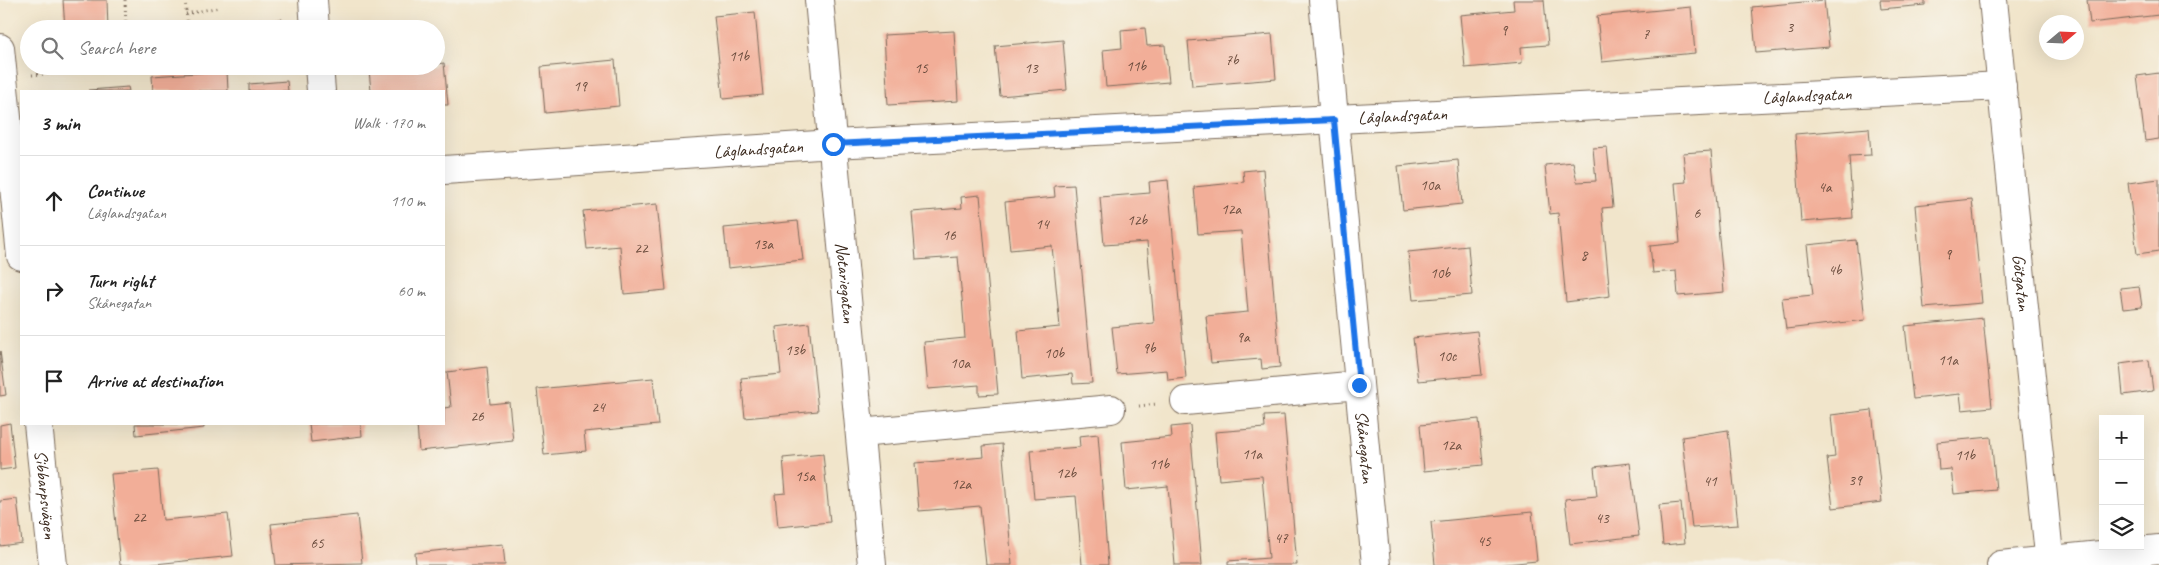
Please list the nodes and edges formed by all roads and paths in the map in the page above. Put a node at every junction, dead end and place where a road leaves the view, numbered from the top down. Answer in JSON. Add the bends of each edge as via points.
{"nodes":[{"id":1,"x":124,"y":0,"type":"edge"},
{"id":2,"x":184,"y":0,"type":"edge"},
{"id":3,"x":313,"y":0,"type":"edge"},
{"id":4,"x":820,"y":0,"type":"edge"},
{"id":5,"x":1323,"y":0,"type":"edge"},
{"id":6,"x":1994,"y":0,"type":"edge"},
{"id":7,"x":219,"y":7,"type":"dead end"},
{"id":8,"x":186,"y":14,"type":"junction"},
{"id":9,"x":125,"y":20,"type":"edge"},
{"id":10,"x":187,"y":20,"type":"edge"},
{"id":11,"x":314,"y":20,"type":"edge"},
{"id":12,"x":0,"y":48,"type":"edge"},
{"id":13,"x":29,"y":75,"type":"edge"},
{"id":14,"x":320,"y":75,"type":"edge"},
{"id":15,"x":3,"y":77,"type":"junction"},
{"id":16,"x":2002,"y":86,"type":"junction"},
{"id":17,"x":321,"y":90,"type":"edge"},
{"id":18,"x":1334,"y":120,"type":"junction"},
{"id":19,"x":833,"y":144,"type":"junction"},
{"id":20,"x":445,"y":170,"type":"edge"},
{"id":21,"x":20,"y":246,"type":"edge"},
{"id":22,"x":1359,"y":385,"type":"junction"},
{"id":23,"x":1186,"y":401,"type":"joint"},
{"id":24,"x":1112,"y":409,"type":"joint"},
{"id":25,"x":38,"y":425,"type":"edge"},
{"id":26,"x":860,"y":433,"type":"junction"},
{"id":27,"x":2159,"y":549,"type":"edge"},
{"id":28,"x":2049,"y":562,"type":"edge"},
{"id":29,"x":53,"y":565,"type":"edge"},
{"id":30,"x":872,"y":565,"type":"edge"},
{"id":31,"x":1376,"y":565,"type":"edge"},
{"id":32,"x":2001,"y":565,"type":"edge"}],
"edges":[{"from":1,"to":9,"type":"path"},
{"from":2,"to":8,"type":"path"},
{"from":3,"to":11,"type":"street"},
{"from":4,"to":19,"type":"street","name":"Notariegatan"},
{"from":5,"to":18,"type":"street","name":"Skånegatan"},
{"from":6,"to":16,"type":"street","name":"Götgatan"},
{"from":7,"to":8,"type":"path"},
{"from":8,"to":10,"type":"path"},
{"from":12,"to":15,"type":"street"},
{"from":13,"to":15,"type":"path"},
{"from":14,"to":17,"type":"street"},
{"from":15,"to":21,"type":"street"},
{"from":16,"to":18,"type":"street","name":"Låglandsgatan"},
{"from":16,"to":28,"type":"street","name":"Götgatan"},
{"from":18,"to":19,"type":"street","name":"Låglandsgatan"},
{"from":18,"to":22,"type":"street","name":"Skånegatan"},
{"from":19,"to":20,"type":"street","name":"Låglandsgatan"},
{"from":19,"to":26,"type":"street","name":"Notariegatan"},
{"from":22,"to":23,"type":"street"},
{"from":22,"to":31,"type":"street","name":"Skånegatan"},
{"from":23,"to":24,"type":"path"},
{"from":24,"to":26,"type":"street"},
{"from":25,"to":29,"type":"street","name":"Sibbarpsvägen"},
{"from":26,"to":30,"type":"street","name":"Notariegatan"},
{"from":27,"to":28,"type":"street"},
{"from":28,"to":32,"type":"street"}]}
